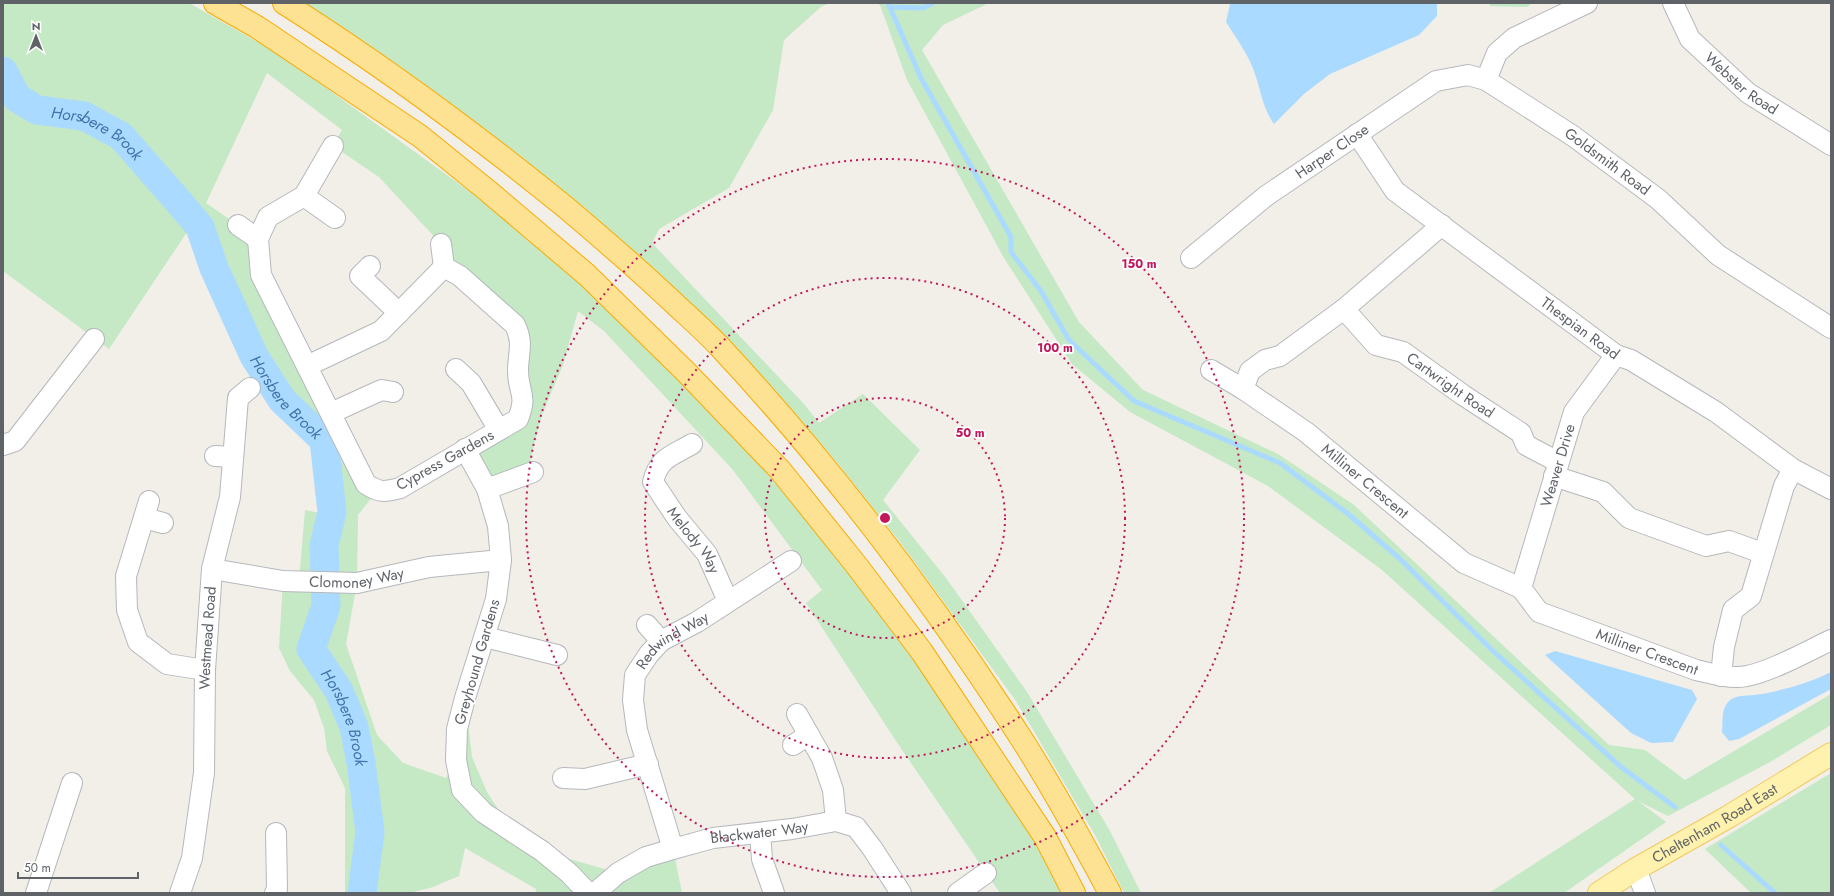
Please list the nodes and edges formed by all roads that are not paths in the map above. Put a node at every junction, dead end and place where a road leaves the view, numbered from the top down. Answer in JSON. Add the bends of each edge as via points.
{"nodes":[{"id":1,"x":215,"y":3,"type":"edge"},
{"id":2,"x":284,"y":3,"type":"edge"},
{"id":3,"x":1587,"y":3,"type":"edge"},
{"id":4,"x":1673,"y":3,"type":"edge"},
{"id":5,"x":1486,"y":80,"type":"junction"},
{"id":6,"x":1358,"y":134,"type":"junction"},
{"id":7,"x":1831,"y":145,"type":"edge"},
{"id":8,"x":333,"y":146,"type":"dead end"},
{"id":9,"x":304,"y":196,"type":"junction"},
{"id":10,"x":335,"y":218,"type":"dead end"},
{"id":11,"x":238,"y":225,"type":"dead end"},
{"id":12,"x":1442,"y":225,"type":"junction"},
{"id":13,"x":258,"y":239,"type":"junction"},
{"id":14,"x":441,"y":244,"type":"dead end"},
{"id":15,"x":1191,"y":258,"type":"dead end"},
{"id":16,"x":370,"y":266,"type":"dead end"},
{"id":17,"x":444,"y":267,"type":"junction"},
{"id":18,"x":1344,"y":310,"type":"junction"},
{"id":19,"x":399,"y":313,"type":"junction"},
{"id":20,"x":1831,"y":328,"type":"edge"},
{"id":21,"x":94,"y":339,"type":"dead end"},
{"id":22,"x":1616,"y":354,"type":"junction"},
{"id":23,"x":307,"y":366,"type":"junction"},
{"id":24,"x":456,"y":369,"type":"dead end"},
{"id":25,"x":1211,"y":370,"type":"dead end"},
{"id":26,"x":250,"y":388,"type":"dead end"},
{"id":27,"x":1243,"y":389,"type":"junction"},
{"id":28,"x":393,"y":392,"type":"dead end"},
{"id":29,"x":331,"y":413,"type":"junction"},
{"id":30,"x":499,"y":430,"type":"junction"},
{"id":31,"x":692,"y":444,"type":"dead end"},
{"id":32,"x":3,"y":446,"type":"edge"},
{"id":33,"x":465,"y":449,"type":"junction"},
{"id":34,"x":1556,"y":469,"type":"junction"},
{"id":35,"x":1793,"y":469,"type":"junction"},
{"id":36,"x":534,"y":474,"type":"dead end"},
{"id":37,"x":487,"y":489,"type":"junction"},
{"id":38,"x":1831,"y":489,"type":"edge"},
{"id":39,"x":163,"y":523,"type":"dead end"},
{"id":40,"x":1762,"y":553,"type":"junction"},
{"id":41,"x":500,"y":560,"type":"junction"},
{"id":42,"x":791,"y":560,"type":"dead end"},
{"id":43,"x":212,"y":569,"type":"junction"},
{"id":44,"x":1521,"y":588,"type":"junction"},
{"id":45,"x":728,"y":601,"type":"junction"},
{"id":46,"x":647,"y":625,"type":"dead end"},
{"id":47,"x":485,"y":637,"type":"junction"},
{"id":48,"x":1831,"y":640,"type":"edge"},
{"id":49,"x":660,"y":641,"type":"junction"},
{"id":50,"x":557,"y":655,"type":"dead end"},
{"id":51,"x":205,"y":670,"type":"junction"},
{"id":52,"x":1721,"y":676,"type":"junction"},
{"id":53,"x":797,"y":714,"type":"dead end"},
{"id":54,"x":1831,"y":754,"type":"edge"},
{"id":55,"x":648,"y":764,"type":"junction"},
{"id":56,"x":563,"y":778,"type":"dead end"},
{"id":57,"x":72,"y":783,"type":"dead end"},
{"id":58,"x":836,"y":821,"type":"junction"},
{"id":59,"x":760,"y":833,"type":"junction"},
{"id":60,"x":271,"y":845,"type":"dead end"},
{"id":61,"x":673,"y":849,"type":"junction"},
{"id":62,"x":1636,"y":869,"type":"junction"},
{"id":63,"x":986,"y":873,"type":"dead end"},
{"id":64,"x":963,"y":892,"type":"edge"},
{"id":65,"x":36,"y":893,"type":"edge"},
{"id":66,"x":180,"y":893,"type":"edge"},
{"id":67,"x":275,"y":893,"type":"edge"},
{"id":68,"x":588,"y":893,"type":"edge"},
{"id":69,"x":595,"y":893,"type":"edge"},
{"id":70,"x":774,"y":893,"type":"edge"},
{"id":71,"x":901,"y":893,"type":"edge"},
{"id":72,"x":1074,"y":893,"type":"edge"},
{"id":73,"x":1110,"y":893,"type":"edge"},
{"id":74,"x":1599,"y":893,"type":"edge"},
{"id":75,"x":1645,"y":893,"type":"edge"}],
"edges":[{"from":1,"to":72,"type":"highway","via":[[257,27],[420,136],[587,274],[686,372],[780,470],[858,566],[918,646],[1045,837]]},
{"from":2,"to":73,"type":"highway","via":[[347,43],[440,109],[518,169],[616,249],[718,345],[801,440],[883,541],[947,627],[1022,740]]},
{"from":3,"to":5,"type":"street","via":[[1514,38],[1497,53]]},
{"from":4,"to":7,"type":"street","name":"Webster Road","via":[[1690,39],[1748,93]]},
{"from":5,"to":6,"type":"street","name":"Harper Close","via":[[1468,75],[1436,80]]},
{"from":5,"to":20,"type":"street","name":"Goldsmith Road","via":[[1573,136],[1658,199],[1718,255]]},
{"from":6,"to":12,"type":"street","name":"Thespian Road","via":[[1395,191]]},
{"from":6,"to":15,"type":"street","name":"Harper Close","via":[[1266,196]]},
{"from":8,"to":9,"type":"street"},
{"from":9,"to":10,"type":"street"},
{"from":9,"to":13,"type":"street","via":[[268,217]]},
{"from":11,"to":13,"type":"street"},
{"from":12,"to":18,"type":"street"},
{"from":12,"to":22,"type":"street","name":"Thespian Road"},
{"from":13,"to":23,"type":"street","name":"Cypress Gardens","via":[[261,275]]},
{"from":14,"to":17,"type":"street"},
{"from":16,"to":19,"type":"street","via":[[360,276]]},
{"from":17,"to":19,"type":"street"},
{"from":17,"to":30,"type":"street","name":"Cypress Gardens","via":[[460,276],[515,325],[520,334],[522,345],[518,370],[524,396],[523,407],[518,419]]},
{"from":18,"to":27,"type":"street","via":[[1280,356],[1265,360],[1250,371]]},
{"from":18,"to":34,"type":"street","name":"Cartwright Road","via":[[1376,345],[1403,352],[1521,433],[1526,445]]},
{"from":19,"to":23,"type":"street","via":[[381,331]]},
{"from":21,"to":32,"type":"street","via":[[72,353],[15,441]]},
{"from":22,"to":34,"type":"street","name":"Weaver Drive","via":[[1574,412]]},
{"from":22,"to":35,"type":"street","name":"Thespian Road","via":[[1631,360],[1716,412]]},
{"from":23,"to":29,"type":"street","name":"Cypress Gardens"},
{"from":24,"to":30,"type":"street","via":[[474,387]]},
{"from":25,"to":27,"type":"street","name":"Milliner Crescent"},
{"from":26,"to":43,"type":"street","name":"Westmead Road","via":[[238,398],[224,457],[230,497]]},
{"from":27,"to":44,"type":"street","name":"Milliner Crescent","via":[[1306,432],[1464,563]]},
{"from":28,"to":29,"type":"street","via":[[382,390]]},
{"from":29,"to":33,"type":"street","name":"Cypress Gardens","via":[[366,484],[377,491],[386,492],[400,488]]},
{"from":30,"to":33,"type":"street","name":"Cypress Gardens"},
{"from":31,"to":45,"type":"street","name":"Melody Way","via":[[663,461],[656,470],[655,493],[707,554]]},
{"from":33,"to":37,"type":"street","name":"Greyhound Gardens"},
{"from":34,"to":40,"type":"street","name":"Cartwright Road","via":[[1603,492],[1629,518],[1706,546],[1729,541]]},
{"from":34,"to":44,"type":"street","name":"Weaver Drive"},
{"from":35,"to":38,"type":"street","name":"Thespian Road"},
{"from":35,"to":40,"type":"street","via":[[1784,486]]},
{"from":36,"to":37,"type":"street"},
{"from":37,"to":41,"type":"street","name":"Greyhound Gardens","via":[[498,526]]},
{"from":39,"to":51,"type":"street","via":[[147,510],[126,576],[127,610],[138,642],[167,664]]},
{"from":40,"to":52,"type":"street","via":[[1751,596],[1733,610],[1724,647]]},
{"from":41,"to":43,"type":"street","name":"Clomoney Way","via":[[429,567],[356,583],[283,581]]},
{"from":41,"to":47,"type":"street","name":"Greyhound Gardens","via":[[496,599]]},
{"from":42,"to":45,"type":"street","name":"Redwind Way"},
{"from":43,"to":51,"type":"street","name":"Westmead Road"},
{"from":44,"to":52,"type":"street","name":"Milliner Crescent","via":[[1539,612],[1696,670]]},
{"from":45,"to":49,"type":"street","name":"Redwind Way","via":[[697,622]]},
{"from":46,"to":49,"type":"street"},
{"from":47,"to":50,"type":"street"},
{"from":47,"to":68,"type":"street","name":"Greyhound Gardens","via":[[465,698],[458,729],[456,760],[462,790],[484,814],[542,851]]},
{"from":48,"to":52,"type":"street","name":"Milliner Crescent","via":[[1762,671],[1740,677]]},
{"from":49,"to":55,"type":"street","name":"Redwind Way","via":[[635,675],[637,730]]},
{"from":51,"to":66,"type":"street","name":"Westmead Road","via":[[204,773],[192,858]]},
{"from":53,"to":58,"type":"street","via":[[801,740],[822,758],[833,790]]},
{"from":54,"to":62,"type":"main road","name":"Cheltenham Road East"},
{"from":55,"to":56,"type":"street","via":[[586,787]]},
{"from":55,"to":61,"type":"street","name":"Redwind Way"},
{"from":57,"to":65,"type":"street"},
{"from":58,"to":59,"type":"street","name":"Blackwater Way","via":[[792,830]]},
{"from":58,"to":71,"type":"street","name":"Blackwater Way","via":[[856,827]]},
{"from":59,"to":61,"type":"street","name":"Blackwater Way","via":[[713,838]]},
{"from":59,"to":70,"type":"street","via":[[762,858]]},
{"from":60,"to":67,"type":"street","via":[[277,889]]},
{"from":61,"to":69,"type":"street","name":"Blackwater Way","via":[[646,858],[618,874]]},
{"from":62,"to":74,"type":"main road","name":"Cheltenham Road East"},
{"from":62,"to":75,"type":"street"},
{"from":63,"to":64,"type":"street"}]}
